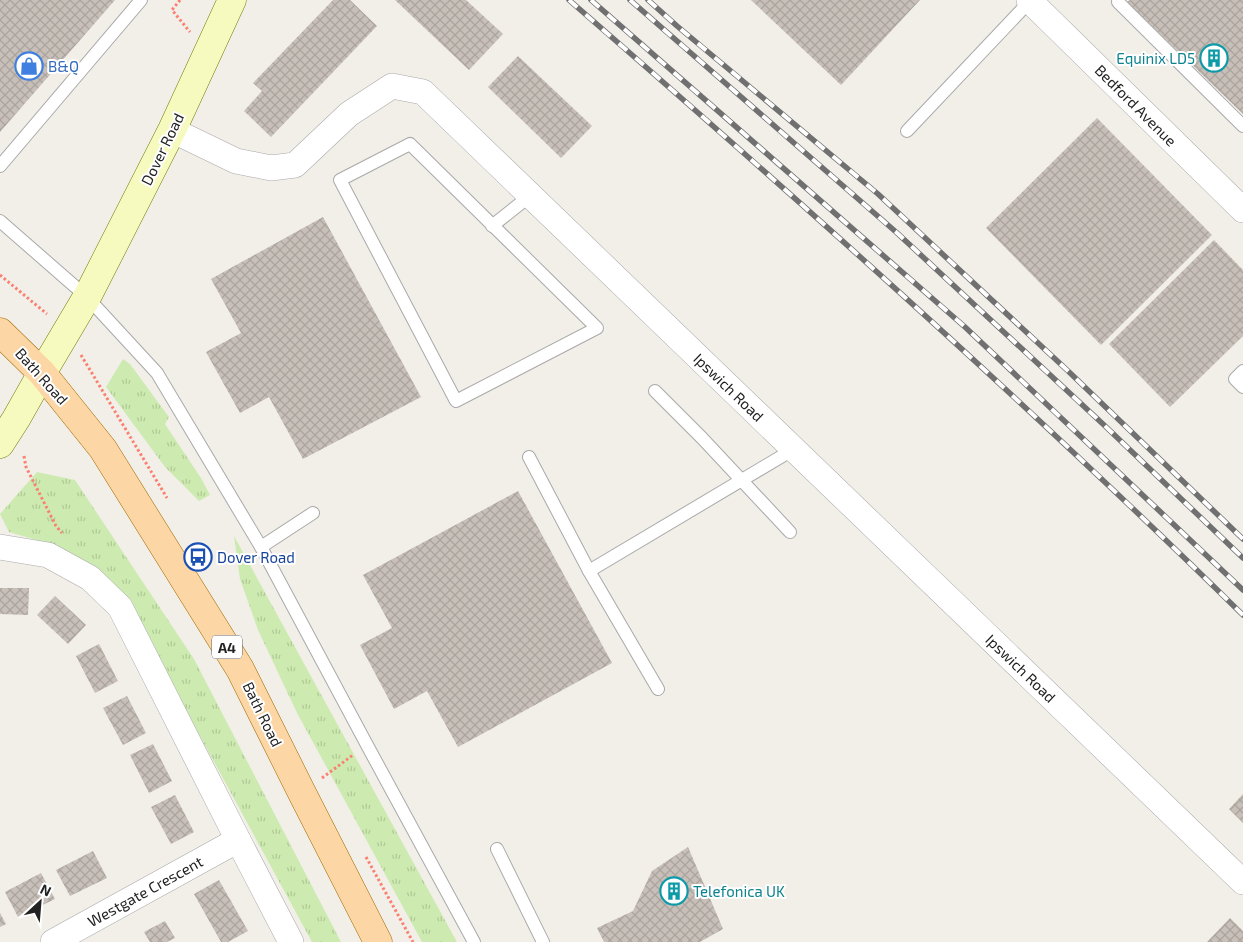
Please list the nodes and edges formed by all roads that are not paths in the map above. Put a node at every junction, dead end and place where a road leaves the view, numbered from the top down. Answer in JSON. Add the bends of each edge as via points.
{"nodes":[{"id":1,"x":141,"y":0,"type":"edge"},
{"id":2,"x":232,"y":0,"type":"edge"},
{"id":3,"x":1032,"y":1,"type":"edge"},
{"id":4,"x":1118,"y":2,"type":"dead end"},
{"id":5,"x":1243,"y":126,"type":"edge"},
{"id":6,"x":172,"y":130,"type":"junction"},
{"id":7,"x":907,"y":131,"type":"dead end"},
{"id":8,"x":0,"y":166,"type":"edge"},
{"id":9,"x":531,"y":195,"type":"junction"},
{"id":10,"x":1243,"y":210,"type":"edge"},
{"id":11,"x":0,"y":221,"type":"edge"},
{"id":12,"x":492,"y":226,"type":"junction"},
{"id":13,"x":87,"y":297,"type":"junction"},
{"id":14,"x":0,"y":332,"type":"edge"},
{"id":15,"x":1243,"y":371,"type":"edge"},
{"id":16,"x":42,"y":373,"type":"junction"},
{"id":17,"x":1243,"y":387,"type":"edge"},
{"id":18,"x":655,"y":391,"type":"dead end"},
{"id":19,"x":0,"y":444,"type":"edge"},
{"id":20,"x":794,"y":449,"type":"junction"},
{"id":21,"x":529,"y":458,"type":"dead end"},
{"id":22,"x":742,"y":480,"type":"junction"},
{"id":23,"x":313,"y":513,"type":"dead end"},
{"id":24,"x":790,"y":532,"type":"dead end"},
{"id":25,"x":261,"y":546,"type":"junction"},
{"id":26,"x":0,"y":547,"type":"edge"},
{"id":27,"x":590,"y":572,"type":"junction"},
{"id":28,"x":658,"y":689,"type":"dead end"},
{"id":29,"x":238,"y":840,"type":"junction"},
{"id":30,"x":496,"y":849,"type":"dead end"},
{"id":31,"x":1243,"y":882,"type":"edge"},
{"id":32,"x":53,"y":942,"type":"edge"},
{"id":33,"x":291,"y":942,"type":"edge"},
{"id":34,"x":378,"y":942,"type":"edge"},
{"id":35,"x":474,"y":942,"type":"edge"},
{"id":36,"x":543,"y":942,"type":"edge"}],
"edges":[{"from":1,"to":8,"type":"lane"},
{"from":2,"to":6,"type":"street","name":"Dover Road"},
{"from":3,"to":7,"type":"lane"},
{"from":3,"to":10,"type":"street","name":"Bedford Avenue"},
{"from":4,"to":5,"type":"lane"},
{"from":6,"to":9,"type":"street","name":"Ipswich Road","via":[[236,161],[271,168],[295,165],[349,114],[392,86],[423,92]]},
{"from":6,"to":13,"type":"street","name":"Dover Road"},
{"from":9,"to":12,"type":"lane"},
{"from":9,"to":20,"type":"street","name":"Ipswich Road"},
{"from":11,"to":13,"type":"lane"},
{"from":12,"to":12,"type":"lane","via":[[597,328],[456,401],[340,180],[410,144]]},
{"from":13,"to":16,"type":"street","name":"Dover Road"},
{"from":13,"to":25,"type":"lane","via":[[157,373]]},
{"from":14,"to":16,"type":"main road","name":"Bath Road","number":"A4"},
{"from":15,"to":17,"type":"lane","via":[[1235,380]]},
{"from":16,"to":19,"type":"street","name":"Dover Road"},
{"from":16,"to":34,"type":"main road","name":"Bath Road","number":"A4","via":[[103,449],[235,660]]},
{"from":18,"to":22,"type":"lane"},
{"from":20,"to":22,"type":"lane"},
{"from":20,"to":31,"type":"street","name":"Ipswich Road"},
{"from":21,"to":27,"type":"lane"},
{"from":22,"to":24,"type":"lane"},
{"from":22,"to":27,"type":"lane"},
{"from":23,"to":25,"type":"lane"},
{"from":25,"to":35,"type":"lane"},
{"from":26,"to":29,"type":"street","via":[[48,554],[90,578],[120,606]]},
{"from":27,"to":28,"type":"lane"},
{"from":29,"to":32,"type":"street","name":"Westgate Crescent"},
{"from":29,"to":33,"type":"street"},
{"from":30,"to":36,"type":"lane"}]}
